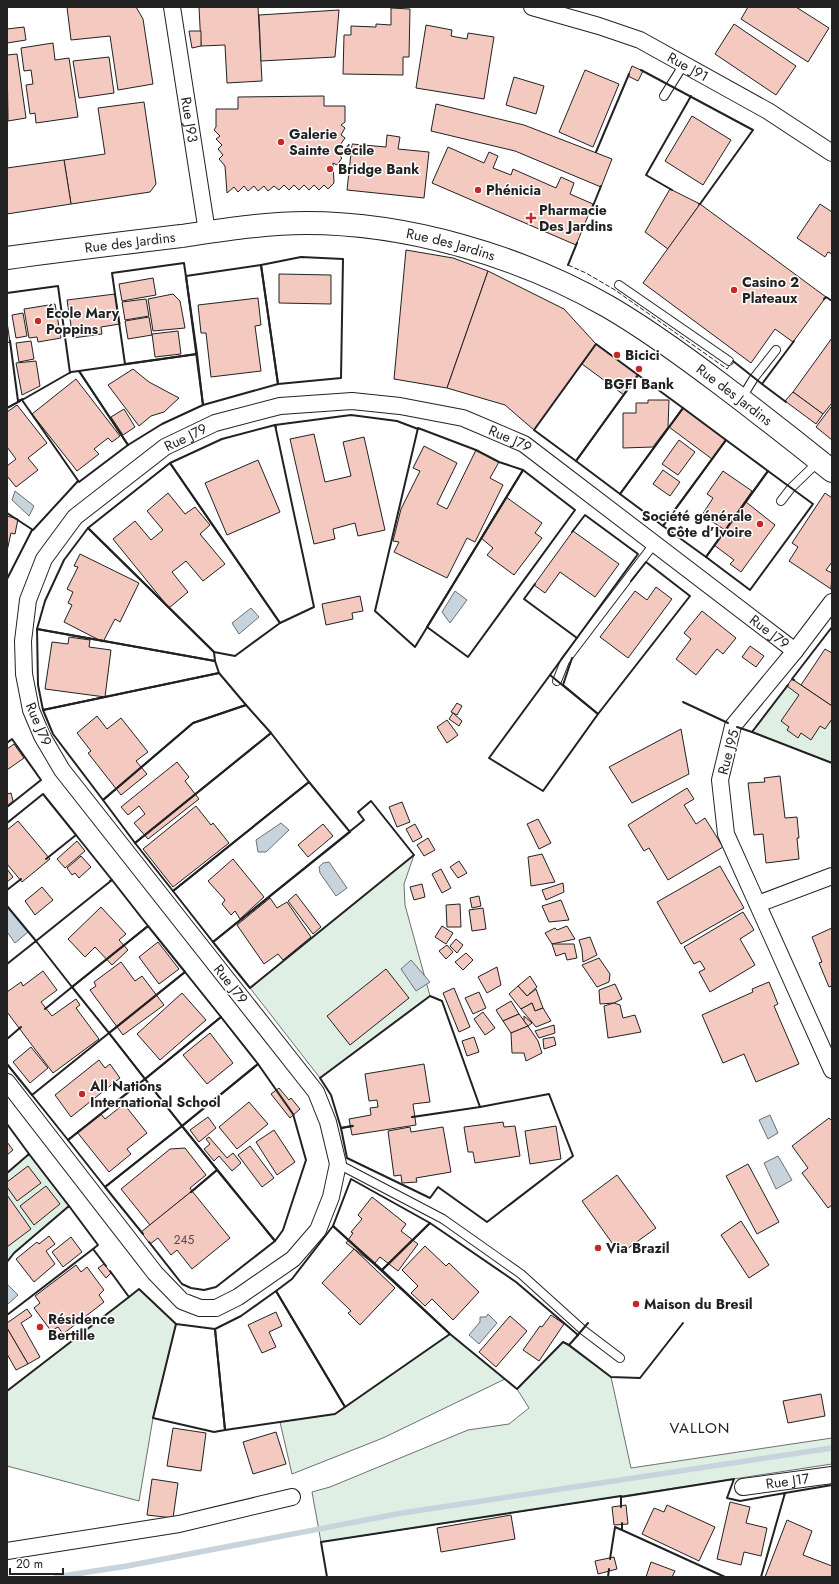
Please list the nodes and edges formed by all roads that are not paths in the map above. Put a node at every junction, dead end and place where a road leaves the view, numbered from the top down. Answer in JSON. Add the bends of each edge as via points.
{"nodes":[{"id":1,"x":172,"y":7,"type":"edge"},
{"id":2,"x":532,"y":7,"type":"edge"},
{"id":3,"x":684,"y":64,"type":"junction"},
{"id":4,"x":664,"y":96,"type":"dead end"},
{"id":5,"x":832,"y":153,"type":"edge"},
{"id":6,"x":207,"y":232,"type":"junction"},
{"id":7,"x":7,"y":258,"type":"edge"},
{"id":8,"x":619,"y":284,"type":"dead end"},
{"id":9,"x":776,"y":350,"type":"dead end"},
{"id":10,"x":729,"y":361,"type":"dead end"},
{"id":11,"x":740,"y":399,"type":"junction"},
{"id":12,"x":826,"y":466,"type":"edge"},
{"id":13,"x":782,"y":501,"type":"dead end"},
{"id":14,"x":654,"y":544,"type":"junction"},
{"id":15,"x":832,"y":602,"type":"edge"},
{"id":16,"x":795,"y":651,"type":"junction"},
{"id":17,"x":557,"y":681,"type":"dead end"},
{"id":18,"x":832,"y":876,"type":"edge"},
{"id":19,"x":758,"y":904,"type":"junction"},
{"id":20,"x":832,"y":1070,"type":"edge"},
{"id":21,"x":7,"y":1082,"type":"edge"},
{"id":22,"x":338,"y":1164,"type":"junction"},
{"id":23,"x":620,"y":1358,"type":"dead end"},
{"id":24,"x":832,"y":1475,"type":"edge"},
{"id":25,"x":743,"y":1487,"type":"dead end"},
{"id":26,"x":292,"y":1497,"type":"dead end"},
{"id":27,"x":7,"y":1551,"type":"edge"}],
"edges":[{"from":1,"to":6,"type":"street","name":"Rue J93"},
{"from":2,"to":3,"type":"street","name":"Rue J91","via":[[634,38]]},
{"from":3,"to":4,"type":"lane"},
{"from":3,"to":5,"type":"street","name":"Rue J91","via":[[768,111]]},
{"from":6,"to":7,"type":"main road","name":"Rue des Jardins"},
{"from":6,"to":11,"type":"main road","name":"Rue des Jardins","via":[[269,225],[328,224],[414,235],[484,252],[534,270],[607,306],[675,350]]},
{"from":8,"to":10,"type":"lane"},
{"from":9,"to":11,"type":"lane"},
{"from":11,"to":12,"type":"main road","name":"Rue des Jardins"},
{"from":12,"to":13,"type":"lane","via":[[791,488]]},
{"from":14,"to":16,"type":"street","name":"Rue J79"},
{"from":14,"to":17,"type":"lane","via":[[565,662]]},
{"from":14,"to":22,"type":"street","name":"Rue J79","via":[[524,444],[463,418],[400,406],[352,402],[280,406],[215,423],[164,447],[75,517],[44,559],[28,600],[24,641],[24,674],[29,703],[42,736],[62,770],[316,1092],[328,1122]]},
{"from":15,"to":16,"type":"street","name":"Rue J95"},
{"from":16,"to":19,"type":"street","name":"Rue J95","via":[[733,726],[720,780],[726,834]]},
{"from":18,"to":19,"type":"street"},
{"from":19,"to":20,"type":"street","name":"Rue J95"},
{"from":21,"to":22,"type":"street","name":"Rue J79","via":[[155,1273],[182,1301],[200,1308],[216,1308],[238,1297],[293,1259],[318,1230],[331,1198]]},
{"from":22,"to":23,"type":"lane","via":[[443,1219],[521,1274],[582,1330]]},
{"from":24,"to":25,"type":"street","name":"Rue J17"},
{"from":26,"to":27,"type":"street","via":[[179,1524]]}]}
